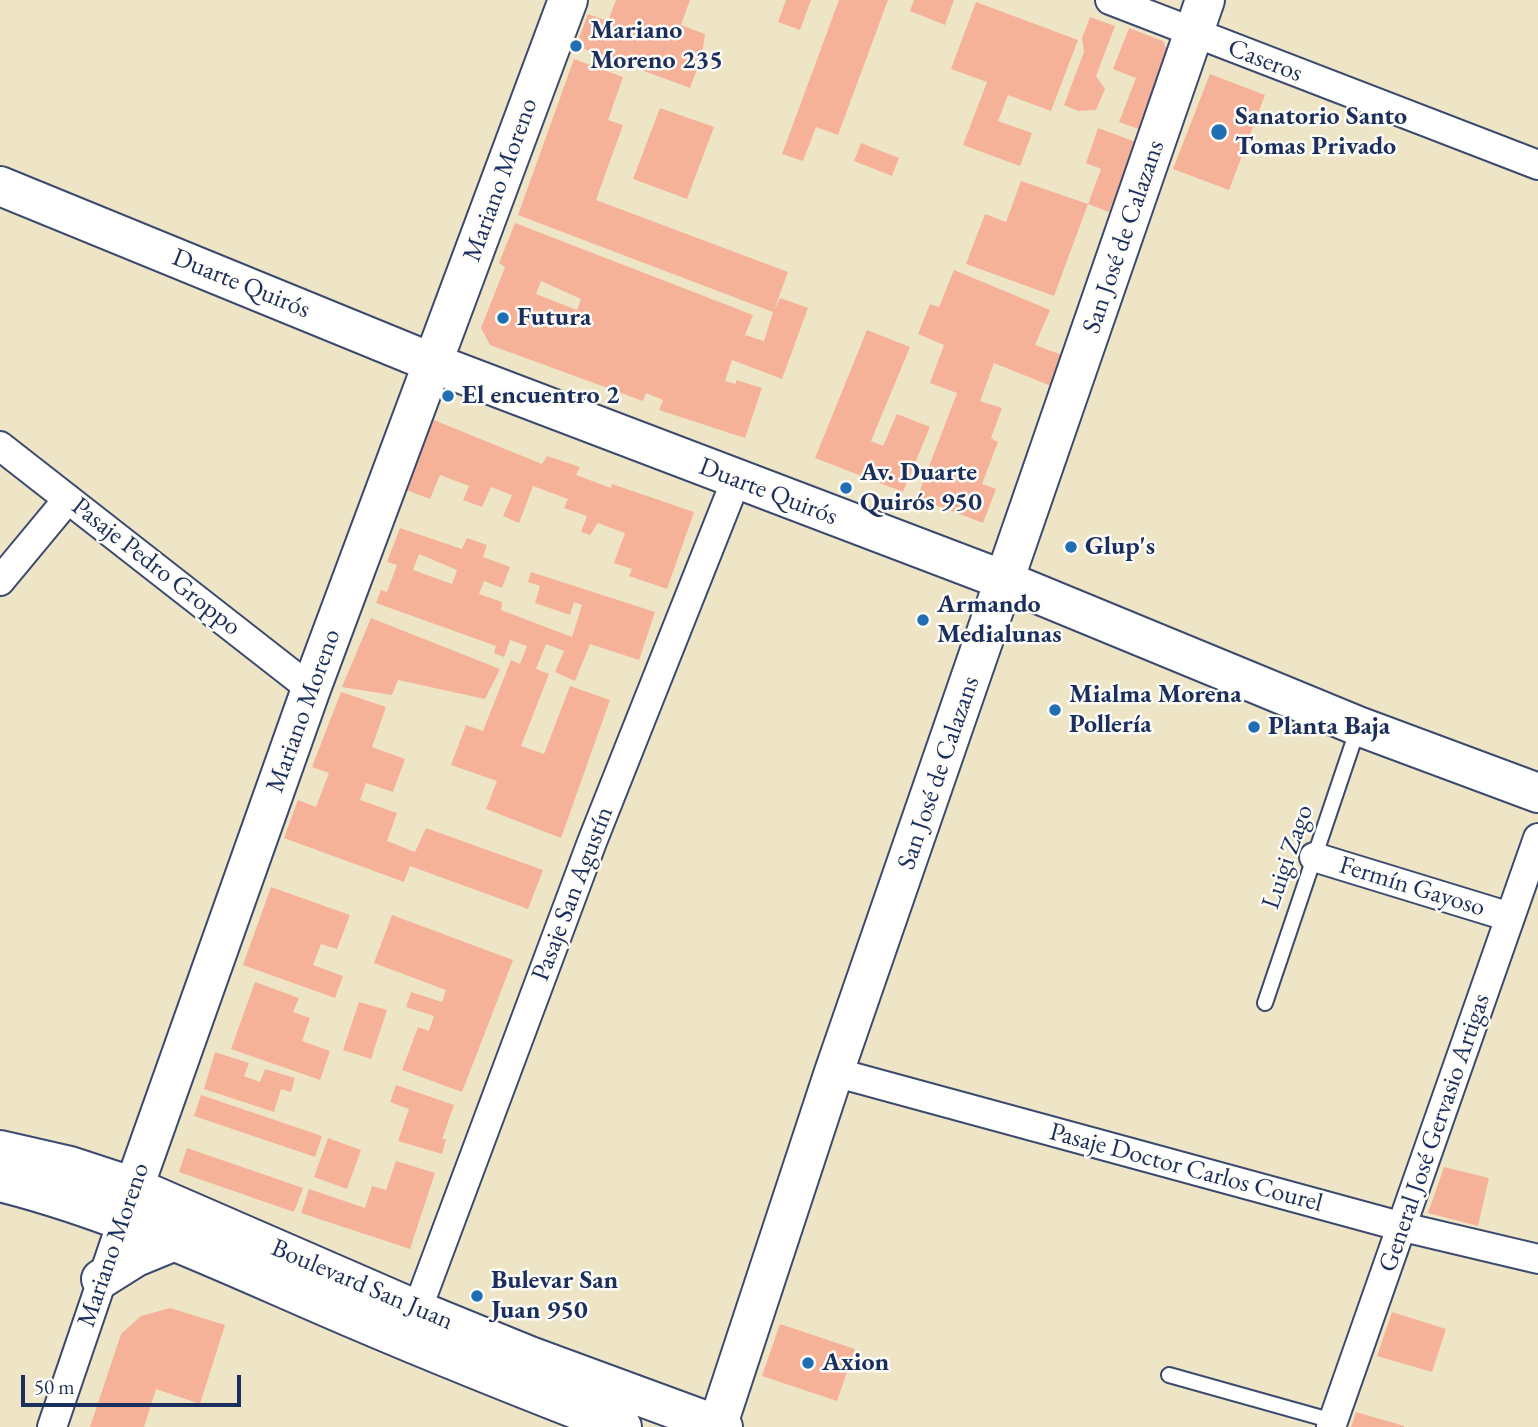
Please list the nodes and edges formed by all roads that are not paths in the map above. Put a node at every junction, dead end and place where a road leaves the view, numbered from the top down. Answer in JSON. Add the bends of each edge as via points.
{"nodes":[{"id":1,"x":568,"y":0,"type":"edge"},
{"id":2,"x":1110,"y":0,"type":"edge"},
{"id":3,"x":1199,"y":17,"type":"edge"},
{"id":4,"x":1538,"y":165,"type":"edge"},
{"id":5,"x":0,"y":186,"type":"edge"},
{"id":6,"x":433,"y":363,"type":"junction"},
{"id":7,"x":0,"y":446,"type":"edge"},
{"id":8,"x":736,"y":480,"type":"junction"},
{"id":9,"x":68,"y":499,"type":"junction"},
{"id":10,"x":1006,"y":581,"type":"junction"},
{"id":11,"x":0,"y":582,"type":"edge"},
{"id":12,"x":312,"y":689,"type":"junction"},
{"id":13,"x":1359,"y":726,"type":"junction"},
{"id":14,"x":1538,"y":793,"type":"edge"},
{"id":15,"x":1538,"y":838,"type":"edge"},
{"id":16,"x":1314,"y":857,"type":"junction"},
{"id":17,"x":1510,"y":917,"type":"junction"},
{"id":18,"x":1265,"y":1003,"type":"dead end"},
{"id":19,"x":834,"y":1072,"type":"junction"},
{"id":20,"x":0,"y":1150,"type":"edge"},
{"id":21,"x":0,"y":1182,"type":"edge"},
{"id":22,"x":128,"y":1203,"type":"junction"},
{"id":23,"x":1403,"y":1227,"type":"junction"},
{"id":24,"x":175,"y":1241,"type":"junction"},
{"id":25,"x":1538,"y":1259,"type":"edge"},
{"id":26,"x":101,"y":1279,"type":"junction"},
{"id":27,"x":418,"y":1310,"type":"junction"},
{"id":28,"x":1169,"y":1376,"type":"dead end"},
{"id":29,"x":1332,"y":1424,"type":"edge"},
{"id":30,"x":719,"y":1426,"type":"edge"},
{"id":31,"x":52,"y":1427,"type":"edge"},
{"id":32,"x":622,"y":1427,"type":"edge"}],
"edges":[{"from":1,"to":6,"type":"main road","name":"Mariano Moreno"},
{"from":2,"to":3,"type":"street","name":"Caseros"},
{"from":3,"to":4,"type":"street","name":"Caseros"},
{"from":3,"to":10,"type":"main road","name":"San José de Calazans"},
{"from":5,"to":6,"type":"main road","name":"Duarte Quirós"},
{"from":6,"to":8,"type":"main road","name":"Duarte Quirós"},
{"from":6,"to":12,"type":"main road","name":"Mariano Moreno"},
{"from":7,"to":9,"type":"street","name":"Pasaje Pedro Groppo"},
{"from":8,"to":10,"type":"main road","name":"Duarte Quirós"},
{"from":8,"to":27,"type":"street","name":"Pasaje San Agustín","via":[[592,842]]},
{"from":9,"to":11,"type":"street"},
{"from":9,"to":12,"type":"street","name":"Pasaje Pedro Groppo"},
{"from":10,"to":13,"type":"main road","name":"Duarte Quirós"},
{"from":10,"to":19,"type":"main road","name":"San José de Calazans"},
{"from":12,"to":22,"type":"main road","name":"Mariano Moreno"},
{"from":13,"to":14,"type":"main road","name":"Duarte Quirós"},
{"from":13,"to":16,"type":"lane","name":"Luigi Zago"},
{"from":15,"to":17,"type":"street","name":"General José Gervasio Artigas"},
{"from":16,"to":17,"type":"street","name":"Fermín Gayoso"},
{"from":16,"to":18,"type":"lane","name":"Luigi Zago"},
{"from":17,"to":23,"type":"street","name":"General José Gervasio Artigas"},
{"from":19,"to":23,"type":"street","name":"Pasaje Doctor Carlos Courel"},
{"from":19,"to":30,"type":"main road","name":"San José de Calazans"},
{"from":20,"to":22,"type":"main road","name":"Boulevard San Juan","via":[[69,1166]]},
{"from":21,"to":22,"type":"main road","name":"Boulevard San Juan","via":[[62,1198]]},
{"from":22,"to":24,"type":"main road","name":"Boulevard San Juan"},
{"from":22,"to":26,"type":"street","name":"Mariano Moreno"},
{"from":22,"to":27,"type":"main road","name":"Boulevard San Juan"},
{"from":23,"to":25,"type":"street","name":"Pasaje Doctor Carlos Courel"},
{"from":23,"to":29,"type":"street","name":"General José Gervasio Artigas"},
{"from":24,"to":26,"type":"main road","via":[[136,1257]]},
{"from":24,"to":32,"type":"main road","name":"Boulevard San Juan","via":[[443,1357]]},
{"from":26,"to":31,"type":"street","name":"Mariano Moreno"},
{"from":27,"to":30,"type":"main road","name":"Boulevard San Juan"},
{"from":28,"to":29,"type":"lane"}]}
